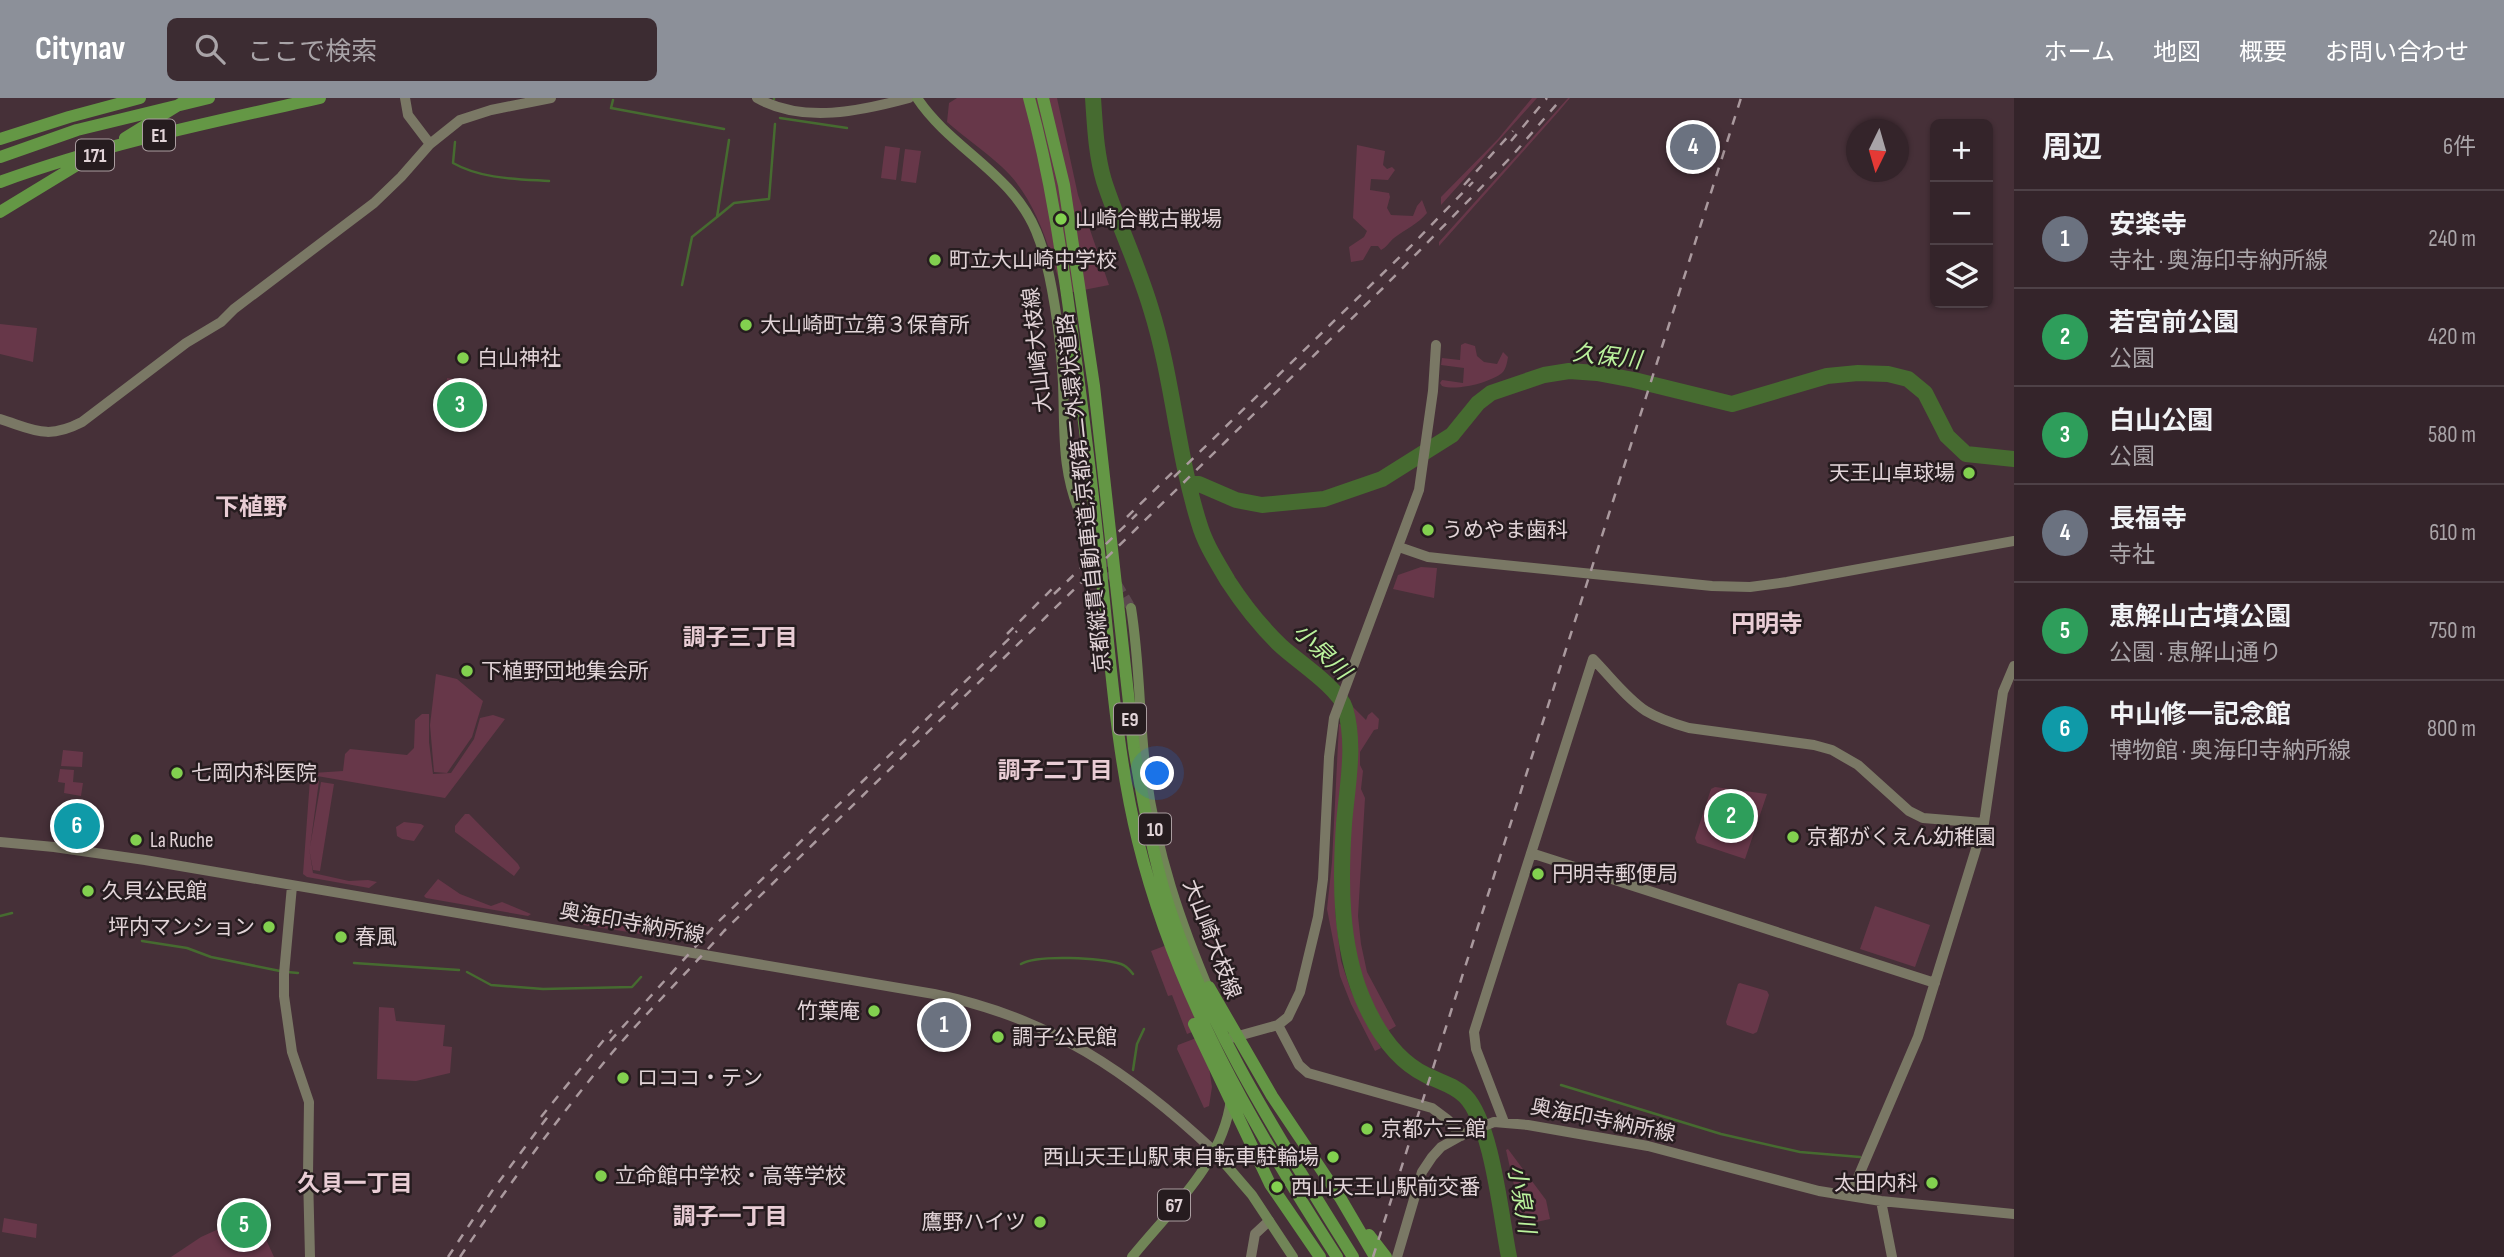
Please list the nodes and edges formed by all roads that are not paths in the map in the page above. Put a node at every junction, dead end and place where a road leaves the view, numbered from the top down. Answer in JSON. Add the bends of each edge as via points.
{"nodes":[{"id":1,"x":140,"y":98,"type":"edge"},
{"id":2,"x":190,"y":98,"type":"edge"},
{"id":3,"x":209,"y":98,"type":"edge"},
{"id":4,"x":320,"y":98,"type":"edge"},
{"id":5,"x":405,"y":98,"type":"edge"},
{"id":6,"x":551,"y":98,"type":"edge"},
{"id":7,"x":757,"y":98,"type":"edge"},
{"id":8,"x":909,"y":98,"type":"edge"},
{"id":9,"x":917,"y":98,"type":"edge"},
{"id":10,"x":1029,"y":98,"type":"edge"},
{"id":11,"x":1046,"y":98,"type":"edge"},
{"id":12,"x":0,"y":139,"type":"edge"},
{"id":13,"x":430,"y":144,"type":"junction"},
{"id":14,"x":0,"y":157,"type":"edge"},
{"id":15,"x":0,"y":182,"type":"edge"},
{"id":16,"x":0,"y":212,"type":"edge"},
{"id":17,"x":1436,"y":345,"type":"dead end"},
{"id":18,"x":0,"y":419,"type":"edge"},
{"id":19,"x":1082,"y":518,"type":"tunnel mouth"},
{"id":20,"x":2014,"y":541,"type":"edge"},
{"id":21,"x":1399,"y":547,"type":"junction"},
{"id":22,"x":1131,"y":608,"type":"tunnel mouth"},
{"id":23,"x":2014,"y":666,"type":"edge"},
{"id":24,"x":1984,"y":823,"type":"junction"},
{"id":25,"x":0,"y":842,"type":"edge"},
{"id":26,"x":1531,"y":853,"type":"junction"},
{"id":27,"x":292,"y":886,"type":"junction"},
{"id":28,"x":1164,"y":892,"type":"junction"},
{"id":29,"x":1171,"y":949,"type":"junction"},
{"id":30,"x":1935,"y":983,"type":"junction"},
{"id":31,"x":1278,"y":1025,"type":"junction"},
{"id":32,"x":1228,"y":1039,"type":"junction"},
{"id":33,"x":1499,"y":1122,"type":"junction"},
{"id":34,"x":1463,"y":1134,"type":"junction"},
{"id":35,"x":1215,"y":1152,"type":"junction"},
{"id":36,"x":1850,"y":1196,"type":"junction"},
{"id":37,"x":1340,"y":1199,"type":"junction"},
{"id":38,"x":1881,"y":1201,"type":"junction"},
{"id":39,"x":2014,"y":1214,"type":"edge"},
{"id":40,"x":1269,"y":1221,"type":"junction"},
{"id":41,"x":1316,"y":1253,"type":"edge"},
{"id":42,"x":310,"y":1257,"type":"edge"},
{"id":43,"x":1132,"y":1257,"type":"edge"},
{"id":44,"x":1251,"y":1257,"type":"edge"},
{"id":45,"x":1293,"y":1257,"type":"edge"},
{"id":46,"x":1337,"y":1257,"type":"edge"},
{"id":47,"x":1353,"y":1257,"type":"edge"},
{"id":48,"x":1375,"y":1257,"type":"edge"},
{"id":49,"x":1386,"y":1257,"type":"edge"},
{"id":50,"x":1397,"y":1257,"type":"edge"},
{"id":51,"x":1892,"y":1257,"type":"edge"}],
"edges":[{"from":1,"to":12,"type":"highway","number":"E1"},
{"from":2,"to":16,"type":"highway","number":"171"},
{"from":3,"to":14,"type":"highway","number":"E1","via":[[77,131]]},
{"from":4,"to":15,"type":"highway","number":"E1","via":[[90,152]]},
{"from":5,"to":13,"type":"street","via":[[408,114]]},
{"from":6,"to":13,"type":"street","via":[[475,114]]},
{"from":7,"to":8,"type":"street","via":[[770,105],[824,113]]},
{"from":9,"to":19,"type":"main road","name":"大山崎大枝線","via":[[931,117],[1018,197],[1036,231],[1060,351],[1067,477]]},
{"from":10,"to":29,"type":"highway","name":"京都縦貫自動車道;京都第二外環状道路","number":"E9","via":[[1050,187],[1072,326],[1120,750],[1138,840]]},
{"from":11,"to":28,"type":"highway","name":"京都縦貫自動車道;京都第二外環状道路","number":"E9","via":[[1094,386],[1140,790]]},
{"from":13,"to":18,"type":"street","via":[[374,203],[82,422],[48,434]]},
{"from":17,"to":21,"type":"street","via":[[1424,463]]},
{"from":20,"to":21,"type":"street","via":[[1750,587],[1455,560]]},
{"from":21,"to":31,"type":"street","via":[[1335,714],[1318,917],[1297,1002]]},
{"from":22,"to":32,"type":"main road","name":"大山崎大枝線","number":"10","via":[[1146,774],[1156,831],[1171,890]]},
{"from":23,"to":24,"type":"street","via":[[2003,692]]},
{"from":24,"to":26,"type":"street","via":[[1923,818],[1909,811],[1868,772],[1832,750],[1673,723],[1635,702],[1593,659]]},
{"from":24,"to":30,"type":"street"},
{"from":25,"to":27,"type":"street","name":"奥海印寺納所線","via":[[112,855]]},
{"from":26,"to":30,"type":"street"},
{"from":26,"to":33,"type":"street","via":[[1474,1032]]},
{"from":27,"to":35,"type":"street","name":"奥海印寺納所線","via":[[934,994],[988,1007],[1058,1036],[1108,1064]]},
{"from":27,"to":42,"type":"street","via":[[285,996],[292,1052],[309,1102]]},
{"from":28,"to":37,"type":"highway","via":[[1224,1015]]},
{"from":28,"to":47,"type":"highway","name":"京都縦貫自動車道;京都第二外環状道路","number":"E9","via":[[1200,988],[1233,1056]]},
{"from":29,"to":41,"type":"highway","via":[[1201,1043],[1270,1184]]},
{"from":29,"to":46,"type":"highway","name":"京都縦貫自動車道;京都第二外環状道路","number":"E9","via":[[1200,1020],[1240,1097]]},
{"from":30,"to":36,"type":"street","via":[[1918,1037]]},
{"from":31,"to":32,"type":"street"},
{"from":31,"to":34,"type":"street","via":[[1298,1066],[1308,1073],[1432,1108]]},
{"from":32,"to":35,"type":"main road","name":"大山崎大枝線","number":"10","via":[[1231,1101]]},
{"from":33,"to":34,"type":"street"},
{"from":33,"to":36,"type":"street","name":"奥海印寺納所線","via":[[1648,1146]]},
{"from":34,"to":50,"type":"street","via":[[1441,1147],[1422,1172]]},
{"from":35,"to":40,"type":"main road"},
{"from":35,"to":43,"type":"main road","number":"67"},
{"from":36,"to":38,"type":"street","name":"奥海印寺納所線"},
{"from":37,"to":48,"type":"highway"},
{"from":37,"to":49,"type":"highway"},
{"from":38,"to":39,"type":"street","name":"奥海印寺納所線"},
{"from":38,"to":51,"type":"street"},
{"from":40,"to":44,"type":"street","via":[[1255,1234]]},
{"from":40,"to":45,"type":"main road"}]}
